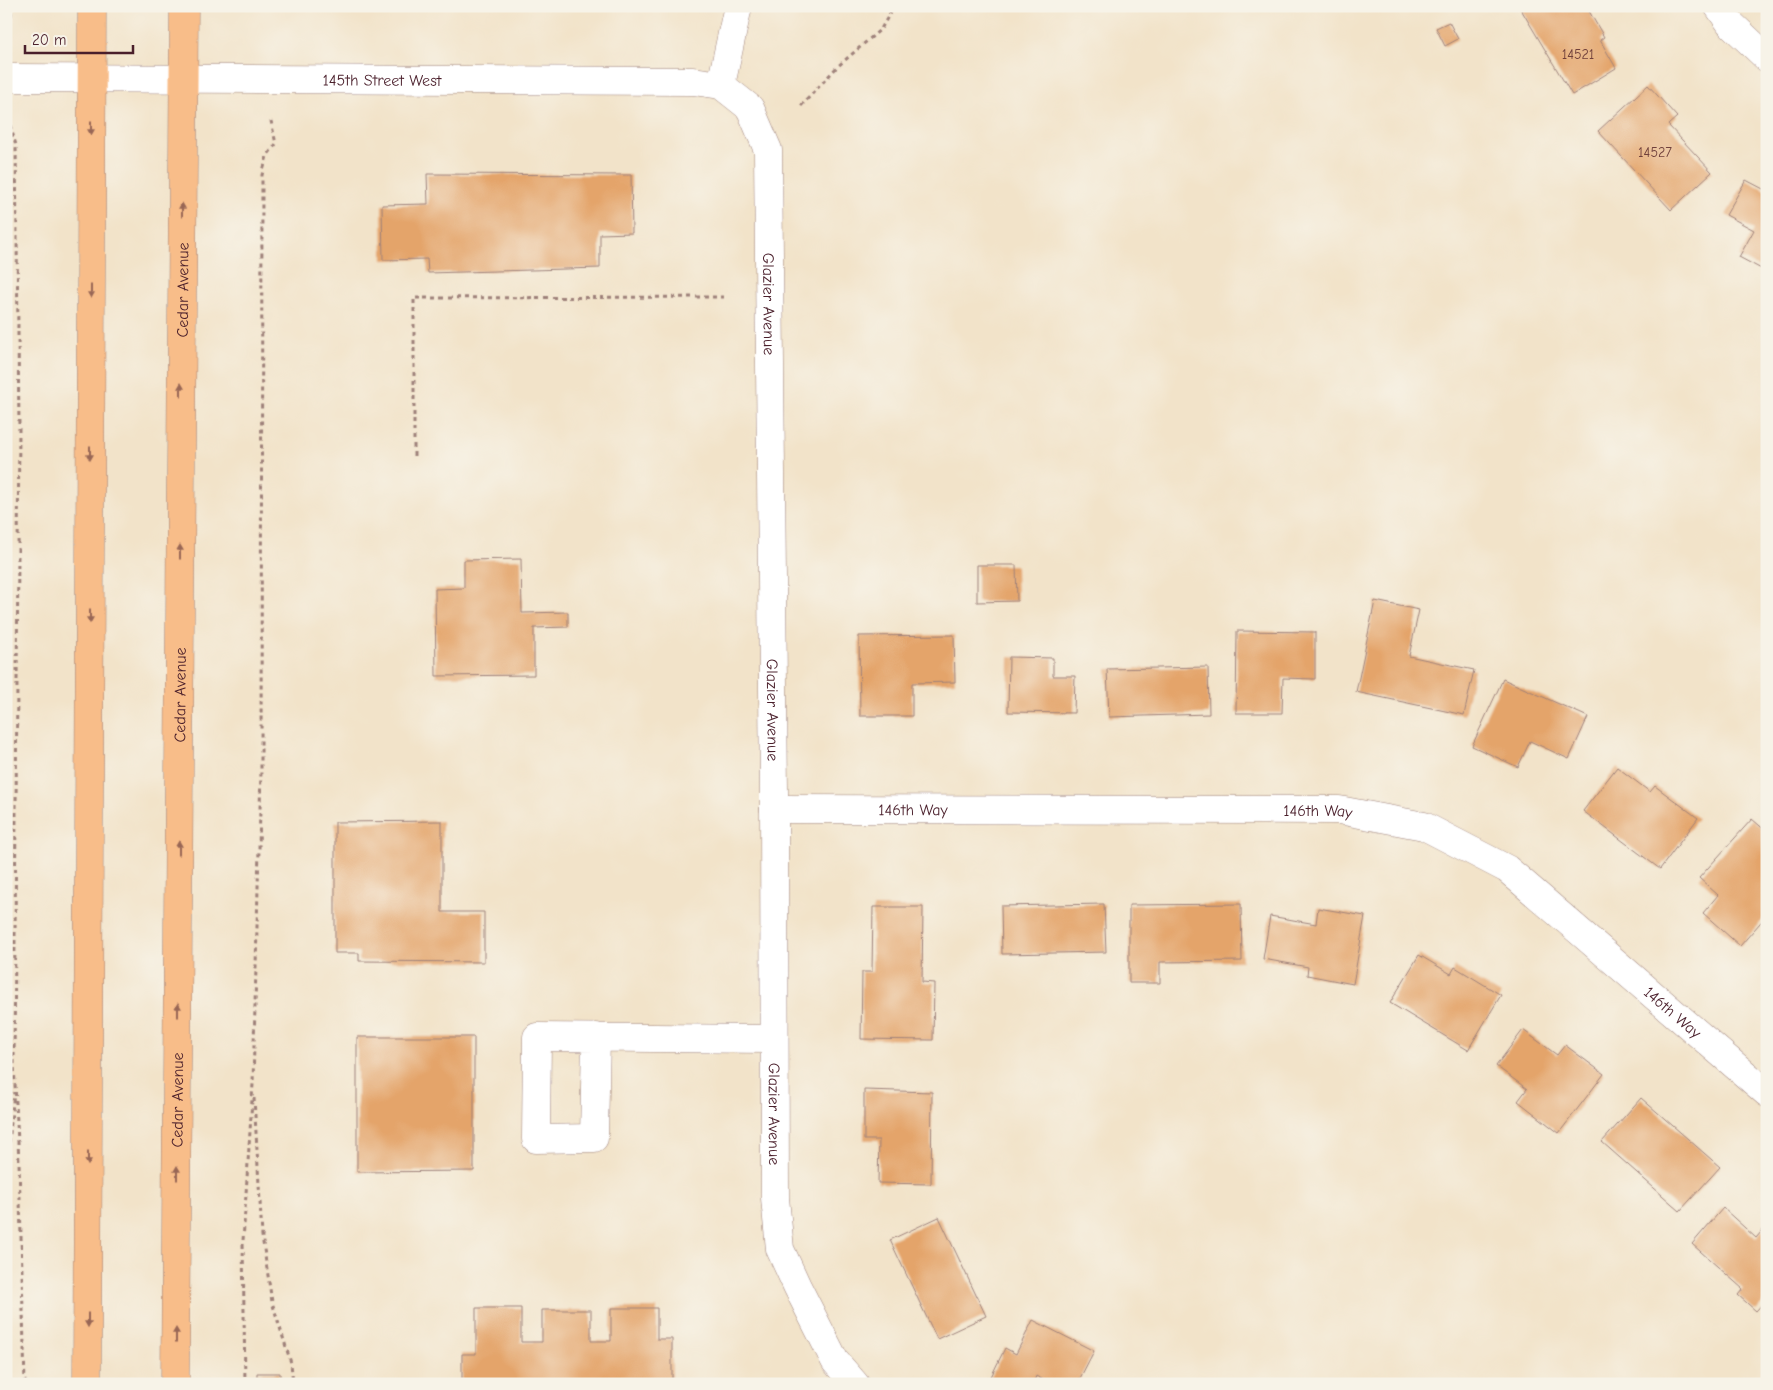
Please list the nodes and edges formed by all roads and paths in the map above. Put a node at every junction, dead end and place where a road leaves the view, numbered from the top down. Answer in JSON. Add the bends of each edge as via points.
{"nodes":[{"id":1,"x":12,"y":6,"type":"edge"},
{"id":2,"x":92,"y":6,"type":"edge"},
{"id":3,"x":184,"y":6,"type":"edge"},
{"id":4,"x":738,"y":6,"type":"edge"},
{"id":5,"x":894,"y":6,"type":"edge"},
{"id":6,"x":1718,"y":6,"type":"edge"},
{"id":7,"x":10,"y":16,"type":"dead end"},
{"id":8,"x":1767,"y":58,"type":"edge"},
{"id":9,"x":6,"y":78,"type":"edge"},
{"id":10,"x":91,"y":79,"type":"junction"},
{"id":11,"x":183,"y":79,"type":"junction"},
{"id":12,"x":721,"y":85,"type":"junction"},
{"id":13,"x":801,"y":106,"type":"dead end"},
{"id":14,"x":750,"y":108,"type":"joint"},
{"id":15,"x":271,"y":121,"type":"dead end"},
{"id":16,"x":10,"y":125,"type":"dead end"},
{"id":17,"x":724,"y":297,"type":"dead end"},
{"id":18,"x":414,"y":456,"type":"dead end"},
{"id":19,"x":774,"y":809,"type":"junction"},
{"id":20,"x":596,"y":1037,"type":"dead end"},
{"id":21,"x":774,"y":1039,"type":"junction"},
{"id":22,"x":15,"y":1079,"type":"junction"},
{"id":23,"x":253,"y":1084,"type":"junction"},
{"id":24,"x":1767,"y":1093,"type":"edge"},
{"id":25,"x":6,"y":1174,"type":"edge"},
{"id":26,"x":25,"y":1384,"type":"edge"},
{"id":27,"x":87,"y":1384,"type":"edge"},
{"id":28,"x":175,"y":1384,"type":"edge"},
{"id":29,"x":245,"y":1384,"type":"edge"},
{"id":30,"x":293,"y":1384,"type":"edge"},
{"id":31,"x":855,"y":1384,"type":"edge"}],
"edges":[{"from":1,"to":7,"type":"path"},
{"from":2,"to":10,"type":"highway"},
{"from":3,"to":11,"type":"highway","name":"Cedar Avenue"},
{"from":4,"to":12,"type":"street"},
{"from":5,"to":13,"type":"path","via":[[881,29],[837,67]]},
{"from":6,"to":8,"type":"street","via":[[1730,23]]},
{"from":9,"to":10,"type":"street","name":"145th Street West"},
{"from":10,"to":11,"type":"street","name":"145th Street West"},
{"from":10,"to":27,"type":"highway","one_way":true},
{"from":11,"to":12,"type":"street","name":"145th Street West","via":[[693,80]]},
{"from":28,"to":11,"type":"highway","name":"Cedar Avenue","one_way":true},
{"from":12,"to":14,"type":"street","name":"145th Street West"},
{"from":14,"to":19,"type":"street","name":"Glazier Avenue","via":[[768,150]]},
{"from":15,"to":23,"type":"path","via":[[276,144],[267,156],[262,175],[262,770]]},
{"from":16,"to":22,"type":"path","via":[[16,145],[20,427]]},
{"from":17,"to":18,"type":"path","via":[[414,298]]},
{"from":19,"to":21,"type":"street","name":"Glazier Avenue"},
{"from":19,"to":24,"type":"street","name":"146th Way","via":[[1339,810],[1424,826],[1507,869]]},
{"from":20,"to":21,"type":"street"},
{"from":21,"to":31,"type":"street","name":"Glazier Avenue","via":[[775,1198],[780,1249],[835,1361]]},
{"from":22,"to":25,"type":"path"},
{"from":22,"to":26,"type":"path"},
{"from":23,"to":29,"type":"path","via":[[243,1240]]},
{"from":23,"to":30,"type":"path","via":[[262,1236],[272,1302],[291,1363]]}]}
